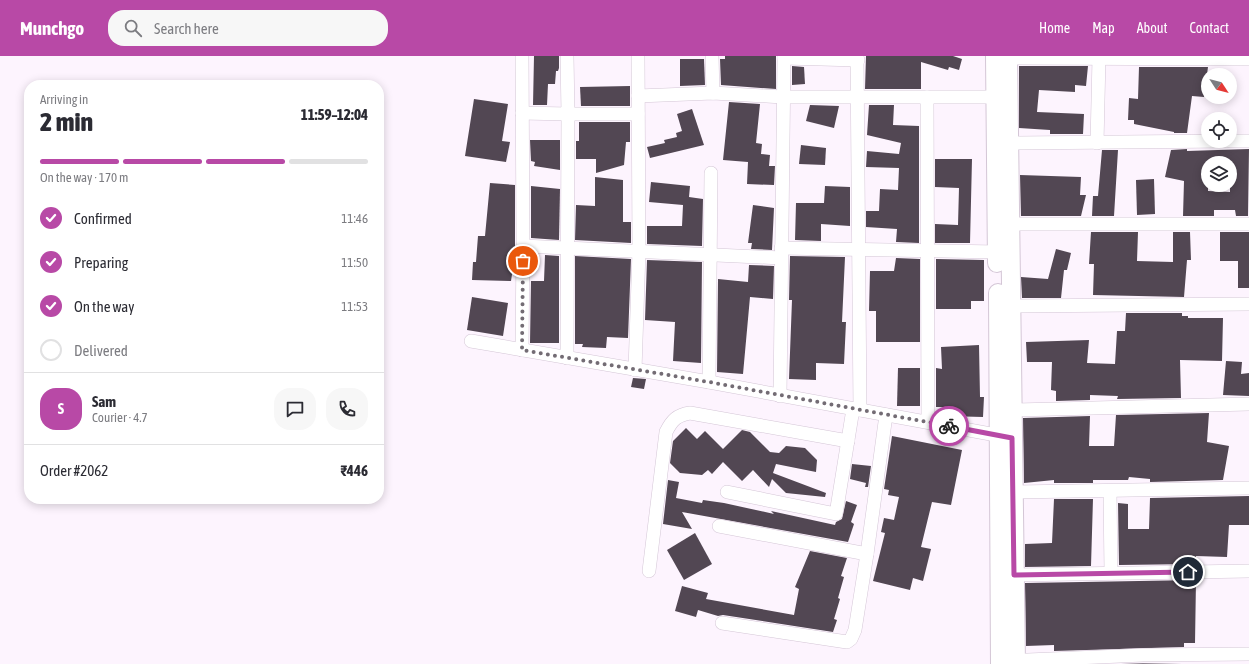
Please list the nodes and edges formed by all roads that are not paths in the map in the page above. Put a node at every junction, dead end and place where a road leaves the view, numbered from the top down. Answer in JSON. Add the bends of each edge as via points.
{"nodes":[{"id":1,"x":522,"y":56,"type":"edge"},
{"id":2,"x":567,"y":56,"type":"edge"},
{"id":3,"x":638,"y":56,"type":"edge"},
{"id":4,"x":712,"y":56,"type":"edge"},
{"id":5,"x":784,"y":57,"type":"edge"},
{"id":6,"x":1004,"y":57,"type":"edge"},
{"id":7,"x":858,"y":58,"type":"edge"},
{"id":8,"x":1099,"y":58,"type":"junction"},
{"id":9,"x":1249,"y":59,"type":"edge"},
{"id":10,"x":713,"y":93,"type":"junction"},
{"id":11,"x":638,"y":96,"type":"junction"},
{"id":12,"x":783,"y":97,"type":"junction"},
{"id":13,"x":858,"y":97,"type":"junction"},
{"id":14,"x":927,"y":97,"type":"junction"},
{"id":15,"x":996,"y":97,"type":"junction"},
{"id":16,"x":522,"y":113,"type":"junction"},
{"id":17,"x":568,"y":114,"type":"junction"},
{"id":18,"x":638,"y":114,"type":"junction"},
{"id":19,"x":1201,"y":141,"type":"edge"},
{"id":20,"x":1237,"y":141,"type":"edge"},
{"id":21,"x":1249,"y":141,"type":"edge"},
{"id":22,"x":1009,"y":143,"type":"junction"},
{"id":23,"x":1097,"y":143,"type":"junction"},
{"id":24,"x":711,"y":173,"type":"dead end"},
{"id":25,"x":1010,"y":224,"type":"junction"},
{"id":26,"x":1249,"y":224,"type":"edge"},
{"id":27,"x":523,"y":246,"type":"junction"},
{"id":28,"x":568,"y":248,"type":"junction"},
{"id":29,"x":859,"y":250,"type":"junction"},
{"id":30,"x":639,"y":251,"type":"junction"},
{"id":31,"x":928,"y":251,"type":"junction"},
{"id":32,"x":997,"y":252,"type":"junction"},
{"id":33,"x":781,"y":253,"type":"junction"},
{"id":34,"x":712,"y":255,"type":"junction"},
{"id":35,"x":1249,"y":304,"type":"edge"},
{"id":36,"x":1011,"y":306,"type":"junction"},
{"id":37,"x":471,"y":341,"type":"dead end"},
{"id":38,"x":522,"y":350,"type":"junction"},
{"id":39,"x":567,"y":358,"type":"junction"},
{"id":40,"x":635,"y":370,"type":"junction"},
{"id":41,"x":709,"y":382,"type":"junction"},
{"id":42,"x":780,"y":396,"type":"junction"},
{"id":43,"x":1249,"y":404,"type":"edge"},
{"id":44,"x":857,"y":409,"type":"junction"},
{"id":45,"x":1012,"y":410,"type":"junction"},
{"id":46,"x":886,"y":415,"type":"junction"},
{"id":47,"x":928,"y":422,"type":"junction"},
{"id":48,"x":1006,"y":436,"type":"junction"},
{"id":49,"x":848,"y":441,"type":"junction"},
{"id":50,"x":1249,"y":488,"type":"edge"},
{"id":51,"x":1110,"y":491,"type":"junction"},
{"id":52,"x":726,"y":492,"type":"dead end"},
{"id":53,"x":1013,"y":492,"type":"junction"},
{"id":54,"x":719,"y":526,"type":"dead end"},
{"id":55,"x":867,"y":554,"type":"junction"},
{"id":56,"x":649,"y":571,"type":"dead end"},
{"id":57,"x":1249,"y":571,"type":"edge"},
{"id":58,"x":1111,"y":574,"type":"junction"},
{"id":59,"x":1014,"y":575,"type":"junction"},
{"id":60,"x":722,"y":623,"type":"dead end"},
{"id":61,"x":1249,"y":654,"type":"edge"},
{"id":62,"x":1215,"y":659,"type":"edge"},
{"id":63,"x":1008,"y":663,"type":"edge"}],
"edges":[{"from":1,"to":16,"type":"street"},
{"from":2,"to":17,"type":"street"},
{"from":3,"to":11,"type":"street"},
{"from":4,"to":10,"type":"street"},
{"from":5,"to":7,"type":"street"},
{"from":5,"to":12,"type":"street"},
{"from":6,"to":8,"type":"street"},
{"from":6,"to":15,"type":"main road"},
{"from":6,"to":22,"type":"main road"},
{"from":7,"to":13,"type":"street"},
{"from":8,"to":9,"type":"street"},
{"from":8,"to":23,"type":"street"},
{"from":10,"to":11,"type":"street"},
{"from":10,"to":12,"type":"street"},
{"from":11,"to":18,"type":"street"},
{"from":12,"to":13,"type":"street"},
{"from":12,"to":33,"type":"street"},
{"from":13,"to":14,"type":"street"},
{"from":13,"to":29,"type":"street"},
{"from":14,"to":15,"type":"street"},
{"from":14,"to":31,"type":"street"},
{"from":15,"to":32,"type":"main road"},
{"from":16,"to":17,"type":"street"},
{"from":16,"to":27,"type":"street"},
{"from":17,"to":18,"type":"street"},
{"from":17,"to":28,"type":"street"},
{"from":18,"to":30,"type":"street"},
{"from":19,"to":23,"type":"street"},
{"from":20,"to":21,"type":"street"},
{"from":22,"to":23,"type":"street"},
{"from":22,"to":25,"type":"main road"},
{"from":24,"to":34,"type":"street"},
{"from":25,"to":26,"type":"street"},
{"from":25,"to":36,"type":"main road"},
{"from":27,"to":28,"type":"street"},
{"from":27,"to":38,"type":"street"},
{"from":28,"to":30,"type":"street"},
{"from":28,"to":39,"type":"street"},
{"from":29,"to":31,"type":"street"},
{"from":29,"to":33,"type":"street"},
{"from":29,"to":44,"type":"street"},
{"from":30,"to":34,"type":"street"},
{"from":30,"to":40,"type":"street"},
{"from":31,"to":32,"type":"street"},
{"from":31,"to":47,"type":"street"},
{"from":32,"to":48,"type":"main road"},
{"from":33,"to":34,"type":"street"},
{"from":33,"to":42,"type":"street"},
{"from":34,"to":41,"type":"street"},
{"from":35,"to":36,"type":"street"},
{"from":36,"to":45,"type":"main road"},
{"from":37,"to":38,"type":"street"},
{"from":38,"to":39,"type":"street"},
{"from":39,"to":40,"type":"street"},
{"from":40,"to":41,"type":"street"},
{"from":41,"to":42,"type":"street"},
{"from":42,"to":44,"type":"street"},
{"from":43,"to":45,"type":"street"},
{"from":44,"to":46,"type":"street"},
{"from":44,"to":49,"type":"street"},
{"from":45,"to":48,"type":"main road"},
{"from":46,"to":47,"type":"street"},
{"from":46,"to":55,"type":"street"},
{"from":47,"to":48,"type":"street"},
{"from":48,"to":53,"type":"main road"},
{"from":48,"to":63,"type":"main road"},
{"from":49,"to":52,"type":"street","via":[[836,514]]},
{"from":49,"to":56,"type":"street","via":[[690,413],[679,415],[671,421],[666,432]]},
{"from":50,"to":51,"type":"street"},
{"from":51,"to":53,"type":"street"},
{"from":51,"to":58,"type":"street"},
{"from":53,"to":59,"type":"main road"},
{"from":54,"to":55,"type":"street"},
{"from":55,"to":60,"type":"street","via":[[855,630],[847,642]]},
{"from":57,"to":58,"type":"street"},
{"from":58,"to":59,"type":"street"},
{"from":59,"to":63,"type":"main road"},
{"from":61,"to":62,"type":"street"},
{"from":62,"to":63,"type":"street","via":[[1143,655]]}]}
